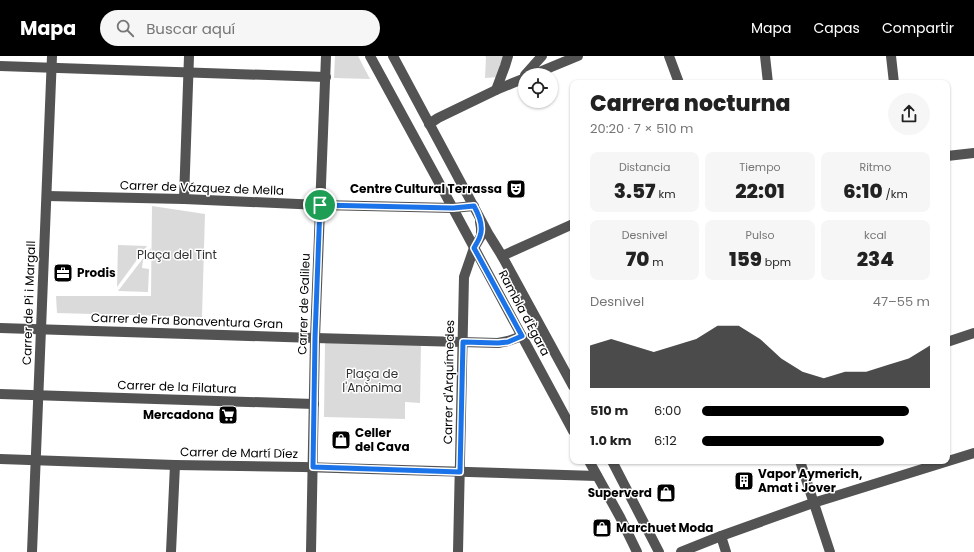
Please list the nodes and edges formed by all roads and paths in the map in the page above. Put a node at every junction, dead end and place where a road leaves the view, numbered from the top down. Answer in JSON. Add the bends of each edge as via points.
{"nodes":[{"id":1,"x":52,"y":56,"type":"edge"},
{"id":2,"x":189,"y":56,"type":"edge"},
{"id":3,"x":326,"y":56,"type":"edge"},
{"id":4,"x":370,"y":56,"type":"edge"},
{"id":5,"x":393,"y":56,"type":"edge"},
{"id":6,"x":508,"y":56,"type":"edge"},
{"id":7,"x":542,"y":56,"type":"edge"},
{"id":8,"x":578,"y":56,"type":"edge"},
{"id":9,"x":669,"y":56,"type":"edge"},
{"id":10,"x":765,"y":56,"type":"edge"},
{"id":11,"x":891,"y":56,"type":"edge"},
{"id":12,"x":0,"y":66,"type":"edge"},
{"id":13,"x":52,"y":68,"type":"junction"},
{"id":14,"x":532,"y":68,"type":"edge"},
{"id":15,"x":549,"y":68,"type":"edge"},
{"id":16,"x":189,"y":72,"type":"junction"},
{"id":17,"x":326,"y":77,"type":"junction"},
{"id":18,"x":518,"y":79,"type":"edge"},
{"id":19,"x":678,"y":80,"type":"edge"},
{"id":20,"x":768,"y":80,"type":"edge"},
{"id":21,"x":894,"y":80,"type":"edge"},
{"id":22,"x":496,"y":90,"type":"junction"},
{"id":23,"x":429,"y":124,"type":"junction"},
{"id":24,"x":974,"y":153,"type":"edge"},
{"id":25,"x":950,"y":156,"type":"edge"},
{"id":26,"x":47,"y":196,"type":"junction"},
{"id":27,"x":184,"y":199,"type":"junction"},
{"id":28,"x":320,"y":205,"type":"junction"},
{"id":29,"x":474,"y":206,"type":"junction"},
{"id":30,"x":453,"y":208,"type":"junction"},
{"id":31,"x":479,"y":216,"type":"junction"},
{"id":32,"x":570,"y":225,"type":"edge"},
{"id":33,"x":474,"y":248,"type":"junction"},
{"id":34,"x":502,"y":256,"type":"junction"},
{"id":35,"x":0,"y":328,"type":"edge"},
{"id":36,"x":41,"y":329,"type":"junction"},
{"id":37,"x":974,"y":333,"type":"edge"},
{"id":38,"x":522,"y":336,"type":"junction"},
{"id":39,"x":315,"y":338,"type":"junction"},
{"id":40,"x":950,"y":341,"type":"edge"},
{"id":41,"x":463,"y":342,"type":"junction"},
{"id":42,"x":570,"y":381,"type":"edge"},
{"id":43,"x":0,"y":394,"type":"edge"},
{"id":44,"x":39,"y":395,"type":"junction"},
{"id":45,"x":314,"y":404,"type":"junction"},
{"id":46,"x":570,"y":425,"type":"edge"},
{"id":47,"x":974,"y":453,"type":"edge"},
{"id":48,"x":0,"y":459,"type":"edge"},
{"id":49,"x":36,"y":460,"type":"junction"},
{"id":50,"x":950,"y":460,"type":"edge"},
{"id":51,"x":591,"y":464,"type":"edge"},
{"id":52,"x":614,"y":464,"type":"edge"},
{"id":53,"x":801,"y":464,"type":"edge"},
{"id":54,"x":939,"y":464,"type":"edge"},
{"id":55,"x":175,"y":465,"type":"junction"},
{"id":56,"x":313,"y":467,"type":"junction"},
{"id":57,"x":460,"y":472,"type":"junction"},
{"id":58,"x":597,"y":476,"type":"junction"},
{"id":59,"x":814,"y":503,"type":"junction"},
{"id":60,"x":721,"y":536,"type":"junction"},
{"id":61,"x":32,"y":552,"type":"edge"},
{"id":62,"x":171,"y":552,"type":"edge"},
{"id":63,"x":311,"y":552,"type":"edge"},
{"id":64,"x":458,"y":552,"type":"edge"},
{"id":65,"x":637,"y":552,"type":"edge"},
{"id":66,"x":659,"y":552,"type":"edge"},
{"id":67,"x":681,"y":552,"type":"edge"},
{"id":68,"x":726,"y":552,"type":"edge"},
{"id":69,"x":830,"y":552,"type":"edge"}],
"edges":[{"from":1,"to":13,"type":"street","name":"Carrer de Pi i Margall"},
{"from":2,"to":16,"type":"street"},
{"from":3,"to":17,"type":"street","name":"Carrer de Galileu"},
{"from":4,"to":30,"type":"street","name":"Rambla d'Ègara"},
{"from":5,"to":23,"type":"street","name":"Rambla d'Ègara"},
{"from":6,"to":22,"type":"street"},
{"from":7,"to":14,"type":"street"},
{"from":8,"to":15,"type":"street"},
{"from":9,"to":19,"type":"street"},
{"from":10,"to":20,"type":"street"},
{"from":11,"to":21,"type":"street"},
{"from":12,"to":13,"type":"street"},
{"from":13,"to":16,"type":"street"},
{"from":13,"to":26,"type":"street","name":"Carrer de Pi i Margall"},
{"from":16,"to":17,"type":"street"},
{"from":16,"to":27,"type":"street"},
{"from":17,"to":28,"type":"street","name":"Carrer de Galileu"},
{"from":18,"to":22,"type":"street"},
{"from":22,"to":23,"type":"street"},
{"from":23,"to":29,"type":"street","name":"Rambla d'Ègara"},
{"from":24,"to":25,"type":"street"},
{"from":26,"to":27,"type":"street","name":"Carrer de Vázquez de Mella"},
{"from":26,"to":36,"type":"street","name":"Carrer de Pi i Margall"},
{"from":27,"to":28,"type":"street","name":"Carrer de Vázquez de Mella"},
{"from":28,"to":30,"type":"street","name":"Carrer de Vázquez de Mella"},
{"from":28,"to":39,"type":"street","name":"Carrer de Galileu"},
{"from":29,"to":30,"type":"street"},
{"from":29,"to":31,"type":"street","name":"Rambla d'Ègara"},
{"from":30,"to":33,"type":"street","name":"Rambla d'Ègara"},
{"from":31,"to":33,"type":"street","name":"Carrer d'Arquímedes","via":[[480,236]]},
{"from":31,"to":34,"type":"street","name":"Rambla d'Ègara"},
{"from":32,"to":34,"type":"street"},
{"from":33,"to":38,"type":"street","name":"Rambla d'Ègara"},
{"from":33,"to":41,"type":"street","name":"Carrer d'Arquímedes","via":[[464,277]]},
{"from":34,"to":42,"type":"street","name":"Rambla d'Ègara"},
{"from":35,"to":36,"type":"street","name":"Carrer de Fra Bonaventura Gran"},
{"from":36,"to":39,"type":"street","name":"Carrer de Fra Bonaventura Gran"},
{"from":36,"to":44,"type":"street","name":"Carrer de Pi i Margall"},
{"from":37,"to":40,"type":"street"},
{"from":38,"to":41,"type":"street","name":"Carrer de Fra Bonaventura Gran","via":[[508,342]]},
{"from":38,"to":46,"type":"street","name":"Rambla d'Ègara"},
{"from":39,"to":41,"type":"street","name":"Carrer de Fra Bonaventura Gran"},
{"from":39,"to":45,"type":"street","name":"Carrer de Galileu"},
{"from":41,"to":57,"type":"street","name":"Carrer d'Arquímedes"},
{"from":43,"to":44,"type":"street","name":"Carrer de la Filatura"},
{"from":44,"to":45,"type":"street","name":"Carrer de la Filatura"},
{"from":44,"to":49,"type":"street","name":"Carrer de Pi i Margall"},
{"from":45,"to":56,"type":"street","name":"Carrer de Galileu"},
{"from":47,"to":50,"type":"street"},
{"from":48,"to":49,"type":"street","name":"Carrer de Martí Díez"},
{"from":49,"to":55,"type":"street","name":"Carrer de Martí Díez"},
{"from":49,"to":61,"type":"street","name":"Carrer de Pi i Margall"},
{"from":51,"to":58,"type":"street"},
{"from":52,"to":66,"type":"street"},
{"from":53,"to":59,"type":"street"},
{"from":54,"to":59,"type":"street"},
{"from":55,"to":56,"type":"street","name":"Carrer de Martí Díez"},
{"from":55,"to":62,"type":"street"},
{"from":56,"to":57,"type":"street","name":"Carrer de Martí Díez"},
{"from":56,"to":63,"type":"street","name":"Carrer de Galileu"},
{"from":57,"to":58,"type":"street","name":"Carrer de Martí Díez"},
{"from":57,"to":64,"type":"street","name":"Carrer d'Arquímedes"},
{"from":58,"to":65,"type":"street"},
{"from":59,"to":60,"type":"street"},
{"from":59,"to":69,"type":"street"},
{"from":60,"to":67,"type":"street"},
{"from":60,"to":68,"type":"street"}]}
